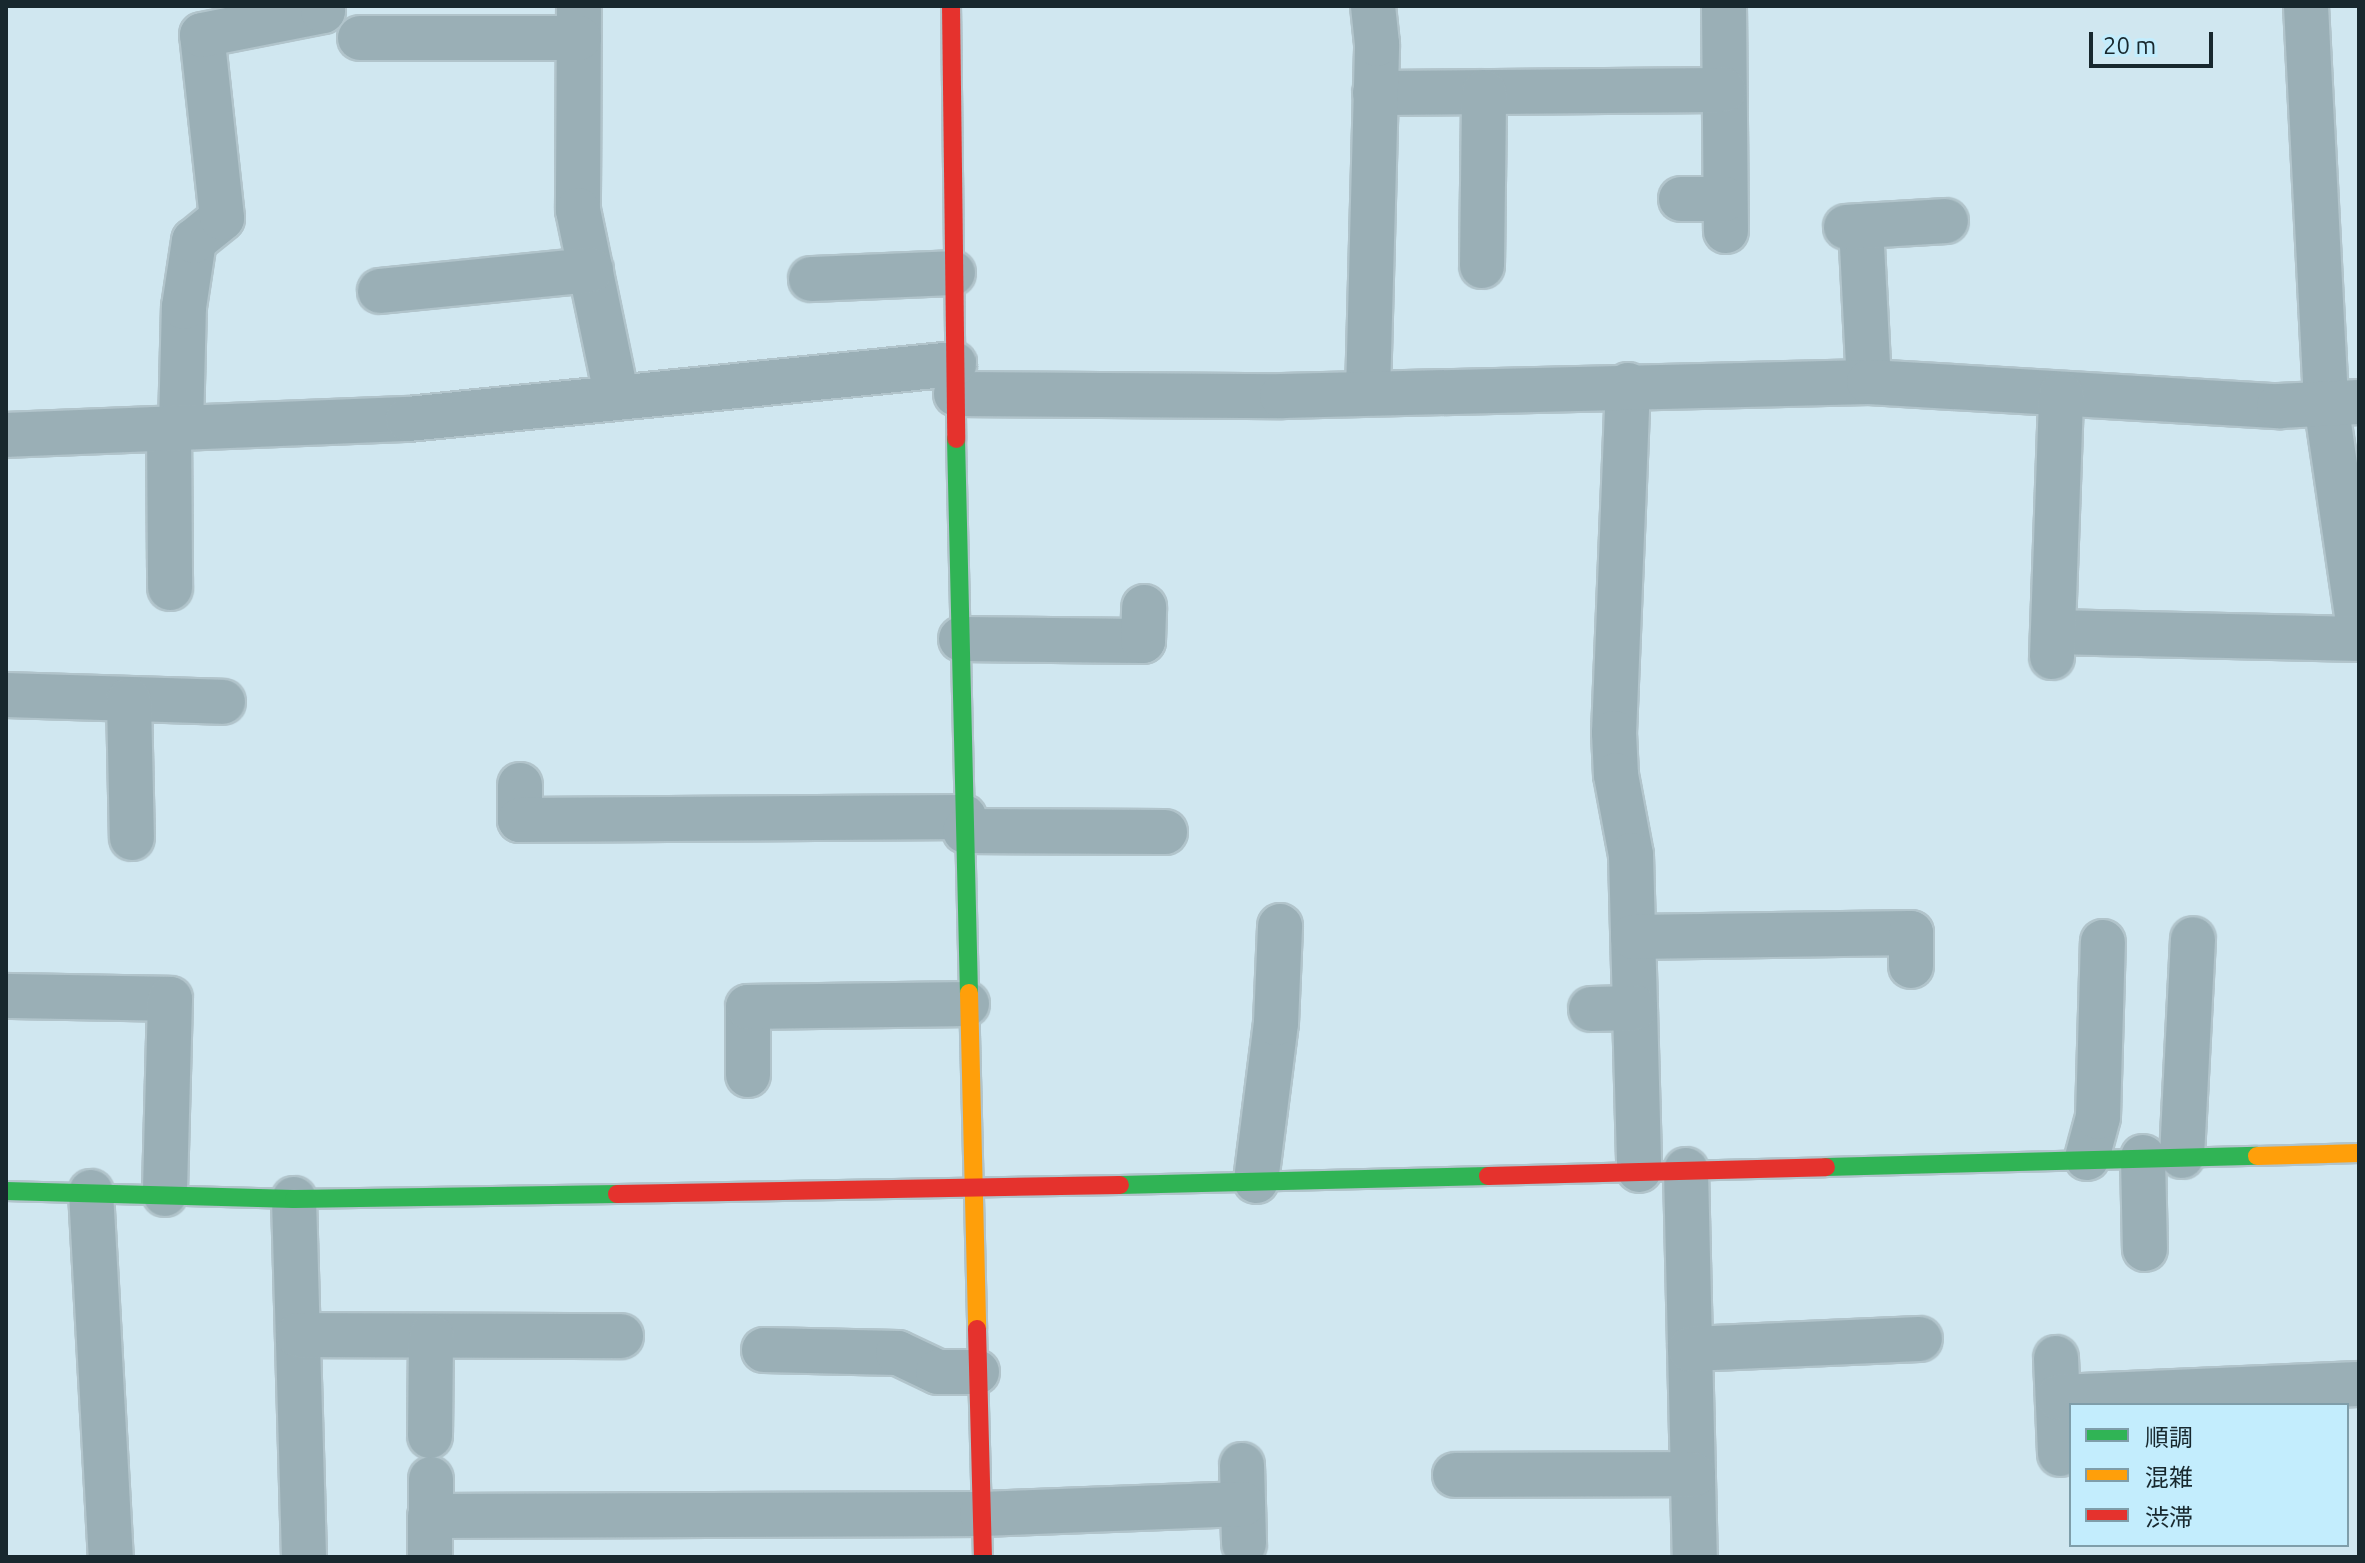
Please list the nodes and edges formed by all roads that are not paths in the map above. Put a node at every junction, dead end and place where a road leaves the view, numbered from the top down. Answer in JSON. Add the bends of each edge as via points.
{"nodes":[{"id":1,"x":323,"y":6,"type":"edge"},
{"id":2,"x":951,"y":6,"type":"edge"},
{"id":3,"x":1373,"y":6,"type":"edge"},
{"id":4,"x":1724,"y":6,"type":"edge"},
{"id":5,"x":2306,"y":6,"type":"edge"},
{"id":6,"x":579,"y":22,"type":"edge"},
{"id":7,"x":360,"y":38,"type":"dead end"},
{"id":8,"x":1724,"y":90,"type":"junction"},
{"id":9,"x":1484,"y":92,"type":"junction"},
{"id":10,"x":1375,"y":93,"type":"junction"},
{"id":11,"x":1681,"y":199,"type":"dead end"},
{"id":12,"x":1946,"y":221,"type":"dead end"},
{"id":13,"x":1482,"y":266,"type":"dead end"},
{"id":14,"x":591,"y":270,"type":"junction"},
{"id":15,"x":953,"y":273,"type":"junction"},
{"id":16,"x":811,"y":279,"type":"dead end"},
{"id":17,"x":380,"y":291,"type":"dead end"},
{"id":18,"x":955,"y":379,"type":"junction"},
{"id":19,"x":1869,"y":382,"type":"junction"},
{"id":20,"x":1628,"y":385,"type":"junction"},
{"id":21,"x":1368,"y":393,"type":"junction"},
{"id":22,"x":2061,"y":394,"type":"junction"},
{"id":23,"x":617,"y":398,"type":"junction"},
{"id":24,"x":2342,"y":403,"type":"edge"},
{"id":25,"x":175,"y":428,"type":"junction"},
{"id":26,"x":6,"y":435,"type":"edge"},
{"id":27,"x":2350,"y":509,"type":"edge"},
{"id":28,"x":170,"y":588,"type":"dead end"},
{"id":29,"x":1144,"y":607,"type":"dead end"},
{"id":30,"x":2359,"y":630,"type":"edge"},
{"id":31,"x":961,"y":639,"type":"junction"},
{"id":32,"x":2359,"y":639,"type":"edge"},
{"id":33,"x":6,"y":695,"type":"edge"},
{"id":34,"x":129,"y":700,"type":"junction"},
{"id":35,"x":223,"y":702,"type":"dead end"},
{"id":36,"x":520,"y":785,"type":"dead end"},
{"id":37,"x":964,"y":824,"type":"junction"},
{"id":38,"x":1165,"y":832,"type":"dead end"},
{"id":39,"x":132,"y":838,"type":"dead end"},
{"id":40,"x":1280,"y":926,"type":"dead end"},
{"id":41,"x":1633,"y":937,"type":"junction"},
{"id":42,"x":2193,"y":939,"type":"dead end"},
{"id":43,"x":2103,"y":942,"type":"dead end"},
{"id":44,"x":1911,"y":966,"type":"dead end"},
{"id":45,"x":6,"y":996,"type":"edge"},
{"id":46,"x":967,"y":1004,"type":"junction"},
{"id":47,"x":1635,"y":1008,"type":"junction"},
{"id":48,"x":1591,"y":1009,"type":"dead end"},
{"id":49,"x":748,"y":1075,"type":"dead end"},
{"id":50,"x":2359,"y":1153,"type":"edge"},
{"id":51,"x":2163,"y":1157,"type":"junction"},
{"id":52,"x":2087,"y":1158,"type":"junction"},
{"id":53,"x":1639,"y":1170,"type":"junction"},
{"id":54,"x":1686,"y":1170,"type":"junction"},
{"id":55,"x":1256,"y":1181,"type":"junction"},
{"id":56,"x":971,"y":1189,"type":"junction"},
{"id":57,"x":6,"y":1191,"type":"edge"},
{"id":58,"x":91,"y":1192,"type":"junction"},
{"id":59,"x":165,"y":1194,"type":"junction"},
{"id":60,"x":294,"y":1199,"type":"junction"},
{"id":61,"x":2145,"y":1249,"type":"dead end"},
{"id":62,"x":298,"y":1335,"type":"junction"},
{"id":63,"x":431,"y":1336,"type":"junction"},
{"id":64,"x":621,"y":1336,"type":"dead end"},
{"id":65,"x":1920,"y":1339,"type":"dead end"},
{"id":66,"x":1690,"y":1349,"type":"junction"},
{"id":67,"x":764,"y":1350,"type":"dead end"},
{"id":68,"x":977,"y":1372,"type":"junction"},
{"id":69,"x":2359,"y":1384,"type":"edge"},
{"id":70,"x":430,"y":1436,"type":"dead end"},
{"id":71,"x":2060,"y":1454,"type":"dead end"},
{"id":72,"x":1693,"y":1474,"type":"junction"},
{"id":73,"x":1455,"y":1475,"type":"dead end"},
{"id":74,"x":1243,"y":1504,"type":"dead end"},
{"id":75,"x":982,"y":1514,"type":"junction"},
{"id":76,"x":430,"y":1517,"type":"edge"},
{"id":77,"x":111,"y":1557,"type":"edge"},
{"id":78,"x":304,"y":1557,"type":"edge"},
{"id":79,"x":983,"y":1557,"type":"edge"},
{"id":80,"x":1695,"y":1557,"type":"edge"}],
"edges":[{"from":1,"to":25,"type":"street","via":[[323,11],[202,35],[222,218],[194,241]]},
{"from":2,"to":15,"type":"street"},
{"from":3,"to":10,"type":"street"},
{"from":4,"to":8,"type":"street"},
{"from":5,"to":24,"type":"street"},
{"from":6,"to":7,"type":"street"},
{"from":6,"to":14,"type":"street","via":[[578,210]]},
{"from":8,"to":9,"type":"street"},
{"from":8,"to":11,"type":"street","via":[[1725,215]]},
{"from":9,"to":10,"type":"street"},
{"from":9,"to":13,"type":"street"},
{"from":10,"to":21,"type":"street"},
{"from":12,"to":19,"type":"street","via":[[1854,227]]},
{"from":14,"to":17,"type":"street"},
{"from":14,"to":23,"type":"street"},
{"from":15,"to":16,"type":"street"},
{"from":15,"to":18,"type":"street"},
{"from":18,"to":21,"type":"street"},
{"from":18,"to":23,"type":"street"},
{"from":18,"to":31,"type":"street"},
{"from":19,"to":20,"type":"street"},
{"from":19,"to":22,"type":"street"},
{"from":20,"to":21,"type":"street"},
{"from":20,"to":41,"type":"street","via":[[1614,733],[1631,855]]},
{"from":22,"to":24,"type":"street","via":[[2279,406]]},
{"from":22,"to":32,"type":"street","via":[[2053,644]]},
{"from":23,"to":25,"type":"street","via":[[408,419]]},
{"from":24,"to":27,"type":"street"},
{"from":25,"to":26,"type":"street"},
{"from":25,"to":28,"type":"street"},
{"from":27,"to":30,"type":"street"},
{"from":29,"to":31,"type":"street","via":[[1143,641]]},
{"from":31,"to":37,"type":"street"},
{"from":33,"to":34,"type":"street"},
{"from":34,"to":35,"type":"street"},
{"from":34,"to":39,"type":"street"},
{"from":36,"to":37,"type":"street","via":[[520,820],[720,836]]},
{"from":37,"to":38,"type":"street"},
{"from":37,"to":46,"type":"street"},
{"from":40,"to":55,"type":"street","via":[[1276,1023]]},
{"from":41,"to":44,"type":"street","via":[[1911,933]]},
{"from":41,"to":47,"type":"street"},
{"from":42,"to":51,"type":"street"},
{"from":43,"to":52,"type":"street","via":[[2098,1117]]},
{"from":45,"to":59,"type":"street","via":[[170,999]]},
{"from":46,"to":49,"type":"street","via":[[748,1007]]},
{"from":46,"to":56,"type":"street"},
{"from":47,"to":48,"type":"street"},
{"from":47,"to":53,"type":"street"},
{"from":50,"to":51,"type":"street"},
{"from":51,"to":52,"type":"street"},
{"from":51,"to":61,"type":"street"},
{"from":52,"to":54,"type":"street"},
{"from":53,"to":54,"type":"street"},
{"from":53,"to":55,"type":"street"},
{"from":54,"to":66,"type":"street"},
{"from":55,"to":56,"type":"street"},
{"from":56,"to":60,"type":"street"},
{"from":56,"to":68,"type":"street"},
{"from":57,"to":58,"type":"street"},
{"from":58,"to":59,"type":"street"},
{"from":58,"to":77,"type":"street"},
{"from":59,"to":60,"type":"street"},
{"from":60,"to":62,"type":"street"},
{"from":62,"to":63,"type":"street"},
{"from":62,"to":78,"type":"street"},
{"from":63,"to":64,"type":"street"},
{"from":63,"to":70,"type":"street"},
{"from":65,"to":66,"type":"street"},
{"from":66,"to":72,"type":"street"},
{"from":67,"to":68,"type":"street","via":[[898,1353],[938,1372]]},
{"from":68,"to":75,"type":"street"},
{"from":69,"to":71,"type":"street","via":[[2057,1378]]},
{"from":72,"to":73,"type":"street"},
{"from":72,"to":80,"type":"street"},
{"from":74,"to":75,"type":"street"},
{"from":75,"to":76,"type":"street"},
{"from":75,"to":79,"type":"street"}]}
